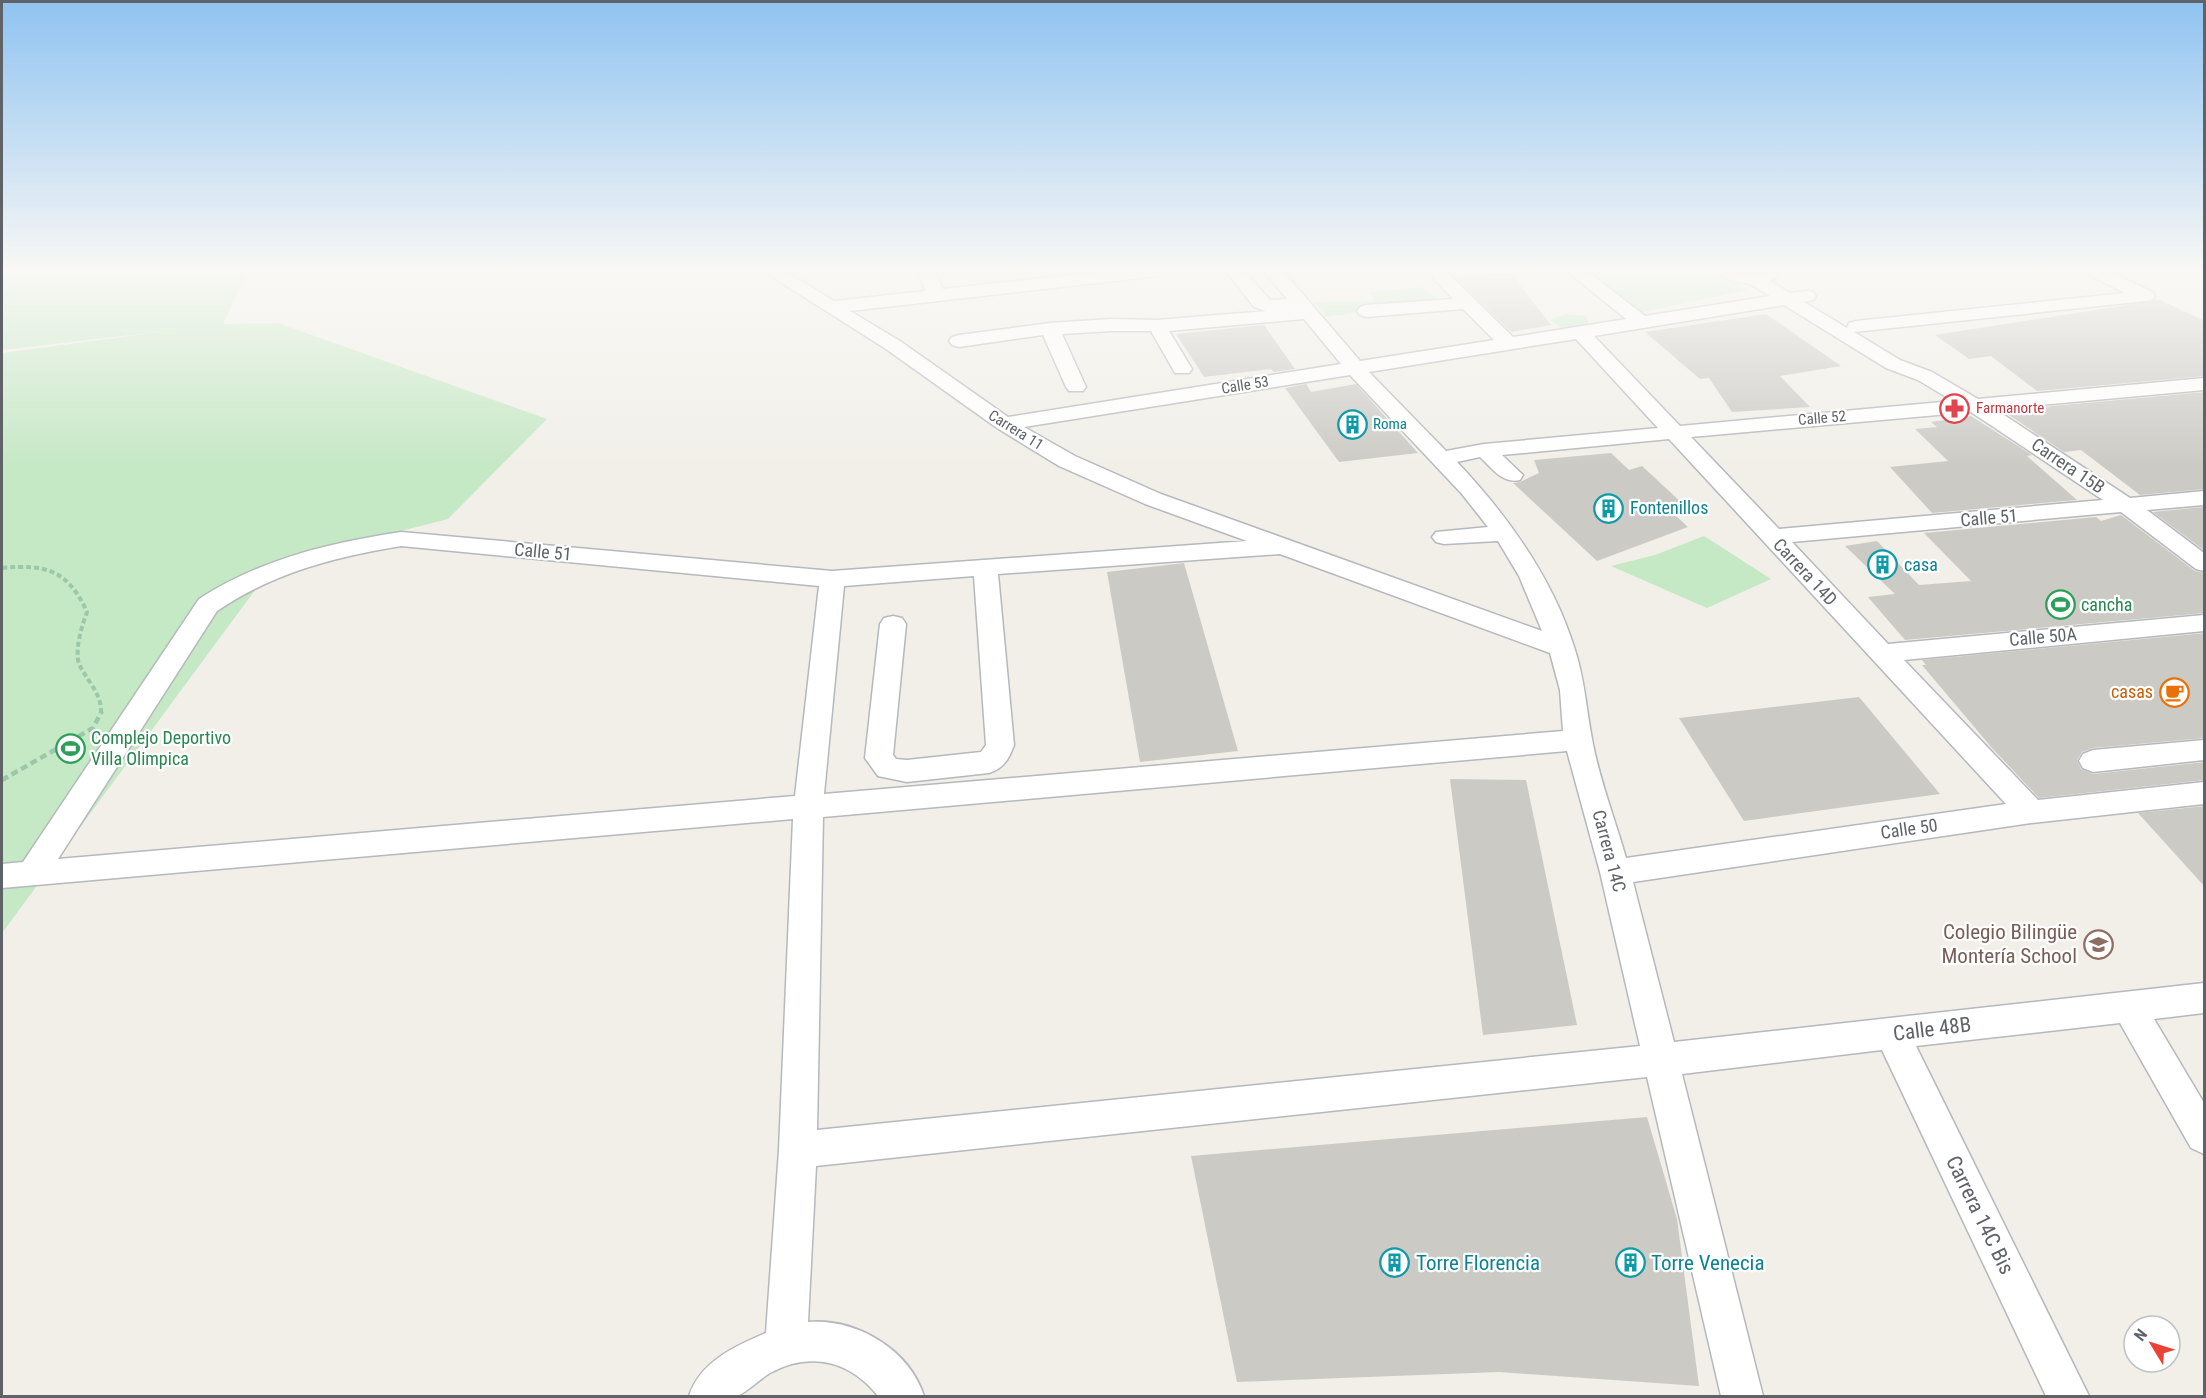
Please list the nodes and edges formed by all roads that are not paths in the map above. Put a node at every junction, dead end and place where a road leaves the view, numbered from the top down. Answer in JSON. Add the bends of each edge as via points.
{"nodes":[{"id":1,"x":878,"y":336,"type":"edge"},
{"id":2,"x":995,"y":336,"type":"edge"},
{"id":3,"x":1053,"y":336,"type":"edge"},
{"id":4,"x":1163,"y":336,"type":"edge"},
{"id":5,"x":1328,"y":336,"type":"edge"},
{"id":6,"x":1501,"y":336,"type":"edge"},
{"id":7,"x":1552,"y":336,"type":"edge"},
{"id":8,"x":1584,"y":336,"type":"edge"},
{"id":9,"x":1853,"y":336,"type":"edge"},
{"id":10,"x":1871,"y":336,"type":"edge"},
{"id":11,"x":959,"y":341,"type":"dead end"},
{"id":12,"x":1508,"y":343,"type":"junction"},
{"id":13,"x":1355,"y":368,"type":"junction"},
{"id":14,"x":1182,"y":369,"type":"dead end"},
{"id":15,"x":1925,"y":376,"type":"junction"},
{"id":16,"x":2205,"y":384,"type":"edge"},
{"id":17,"x":1077,"y":387,"type":"dead end"},
{"id":18,"x":1973,"y":404,"type":"junction"},
{"id":19,"x":1004,"y":424,"type":"junction"},
{"id":20,"x":1673,"y":431,"type":"junction"},
{"id":21,"x":1484,"y":450,"type":"junction"},
{"id":22,"x":1441,"y":459,"type":"junction"},
{"id":23,"x":1512,"y":476,"type":"dead end"},
{"id":24,"x":2205,"y":498,"type":"edge"},
{"id":25,"x":2127,"y":506,"type":"junction"},
{"id":26,"x":1505,"y":534,"type":"junction"},
{"id":27,"x":1444,"y":537,"type":"dead end"},
{"id":28,"x":1773,"y":537,"type":"junction"},
{"id":29,"x":1283,"y":546,"type":"junction"},
{"id":30,"x":2205,"y":564,"type":"edge"},
{"id":31,"x":985,"y":568,"type":"junction"},
{"id":32,"x":832,"y":579,"type":"junction"},
{"id":33,"x":2205,"y":623,"type":"edge"},
{"id":34,"x":893,"y":624,"type":"dead end"},
{"id":35,"x":1562,"y":648,"type":"junction"},
{"id":36,"x":1881,"y":653,"type":"junction"},
{"id":37,"x":1578,"y":740,"type":"junction"},
{"id":38,"x":2205,"y":750,"type":"edge"},
{"id":39,"x":2093,"y":761,"type":"dead end"},
{"id":40,"x":2205,"y":794,"type":"edge"},
{"id":41,"x":808,"y":807,"type":"junction"},
{"id":42,"x":2031,"y":812,"type":"junction"},
{"id":43,"x":1615,"y":872,"type":"junction"},
{"id":44,"x":32,"y":873,"type":"junction"},
{"id":45,"x":2,"y":876,"type":"edge"},
{"id":46,"x":2205,"y":998,"type":"edge"},
{"id":47,"x":2129,"y":1007,"type":"junction"},
{"id":48,"x":1892,"y":1034,"type":"junction"},
{"id":49,"x":1660,"y":1060,"type":"junction"},
{"id":50,"x":2205,"y":1136,"type":"edge"},
{"id":51,"x":798,"y":1150,"type":"junction"},
{"id":52,"x":786,"y":1345,"type":"junction"},
{"id":53,"x":710,"y":1396,"type":"edge"},
{"id":54,"x":903,"y":1396,"type":"edge"},
{"id":55,"x":1742,"y":1396,"type":"edge"},
{"id":56,"x":2068,"y":1396,"type":"edge"}],
"edges":[{"from":1,"to":19,"type":"street","name":"Carrera 11"},
{"from":2,"to":11,"type":"street"},
{"from":3,"to":17,"type":"street"},
{"from":4,"to":14,"type":"street"},
{"from":5,"to":13,"type":"street","name":"Carrera 14C"},
{"from":6,"to":12,"type":"street"},
{"from":7,"to":12,"type":"street","name":"Calle 53"},
{"from":8,"to":20,"type":"street","name":"Carrera 14D"},
{"from":9,"to":15,"type":"street","name":"Carrera 15B","via":[[1893,364]]},
{"from":10,"to":15,"type":"street","name":"Carrera 15B","via":[[1915,364]]},
{"from":12,"to":13,"type":"street","name":"Calle 53"},
{"from":13,"to":19,"type":"street","name":"Calle 53"},
{"from":13,"to":22,"type":"street","name":"Carrera 14C"},
{"from":15,"to":18,"type":"street","name":"Carrera 15B"},
{"from":16,"to":18,"type":"street","name":"Calle 52"},
{"from":18,"to":20,"type":"street","name":"Calle 52"},
{"from":18,"to":25,"type":"street","name":"Carrera 15B"},
{"from":19,"to":29,"type":"street","name":"Carrera 11","via":[[1067,461],[1131,489]]},
{"from":20,"to":21,"type":"street","name":"Calle 52"},
{"from":20,"to":28,"type":"street","name":"Carrera 14D"},
{"from":21,"to":22,"type":"street","name":"Calle 52"},
{"from":21,"to":23,"type":"street"},
{"from":22,"to":26,"type":"street","name":"Carrera 14C"},
{"from":24,"to":25,"type":"street","name":"Calle 51"},
{"from":25,"to":28,"type":"street","name":"Calle 51"},
{"from":25,"to":30,"type":"street","name":"Carrera 15B"},
{"from":26,"to":27,"type":"street"},
{"from":26,"to":35,"type":"street","name":"Carrera 14C","via":[[1531,576]]},
{"from":28,"to":36,"type":"street","name":"Carrera 14D"},
{"from":29,"to":31,"type":"street","name":"Calle 51"},
{"from":29,"to":35,"type":"street","name":"Carrera 11"},
{"from":31,"to":32,"type":"street","name":"Calle 51"},
{"from":31,"to":34,"type":"street","via":[[1000,745],[988,762],[908,771],[888,768],[879,758]]},
{"from":32,"to":41,"type":"street"},
{"from":32,"to":44,"type":"street","name":"Calle 51","via":[[401,539],[310,557],[258,576],[227,590],[208,605]]},
{"from":33,"to":36,"type":"street","name":"Calle 50A"},
{"from":35,"to":37,"type":"street","name":"Carrera 14C","via":[[1573,690]]},
{"from":36,"to":42,"type":"street","name":"Carrera 14D"},
{"from":37,"to":41,"type":"street"},
{"from":37,"to":43,"type":"street","name":"Carrera 14C"},
{"from":38,"to":39,"type":"street"},
{"from":40,"to":42,"type":"street","name":"Calle 50"},
{"from":41,"to":44,"type":"street"},
{"from":41,"to":51,"type":"street"},
{"from":42,"to":43,"type":"street","name":"Calle 50"},
{"from":43,"to":49,"type":"street","name":"Carrera 14C"},
{"from":44,"to":45,"type":"street"},
{"from":46,"to":47,"type":"street","name":"Calle 48B"},
{"from":47,"to":48,"type":"street","name":"Calle 48B"},
{"from":47,"to":50,"type":"street"},
{"from":48,"to":49,"type":"street","name":"Calle 48B"},
{"from":48,"to":56,"type":"street","name":"Carrera 14C Bis"},
{"from":49,"to":51,"type":"street","name":"Calle 48B"},
{"from":49,"to":55,"type":"street","name":"Carrera 14C"},
{"from":51,"to":52,"type":"street"},
{"from":52,"to":53,"type":"street","via":[[749,1361]]},
{"from":52,"to":54,"type":"street","via":[[822,1342],[857,1350],[886,1370]]}]}
